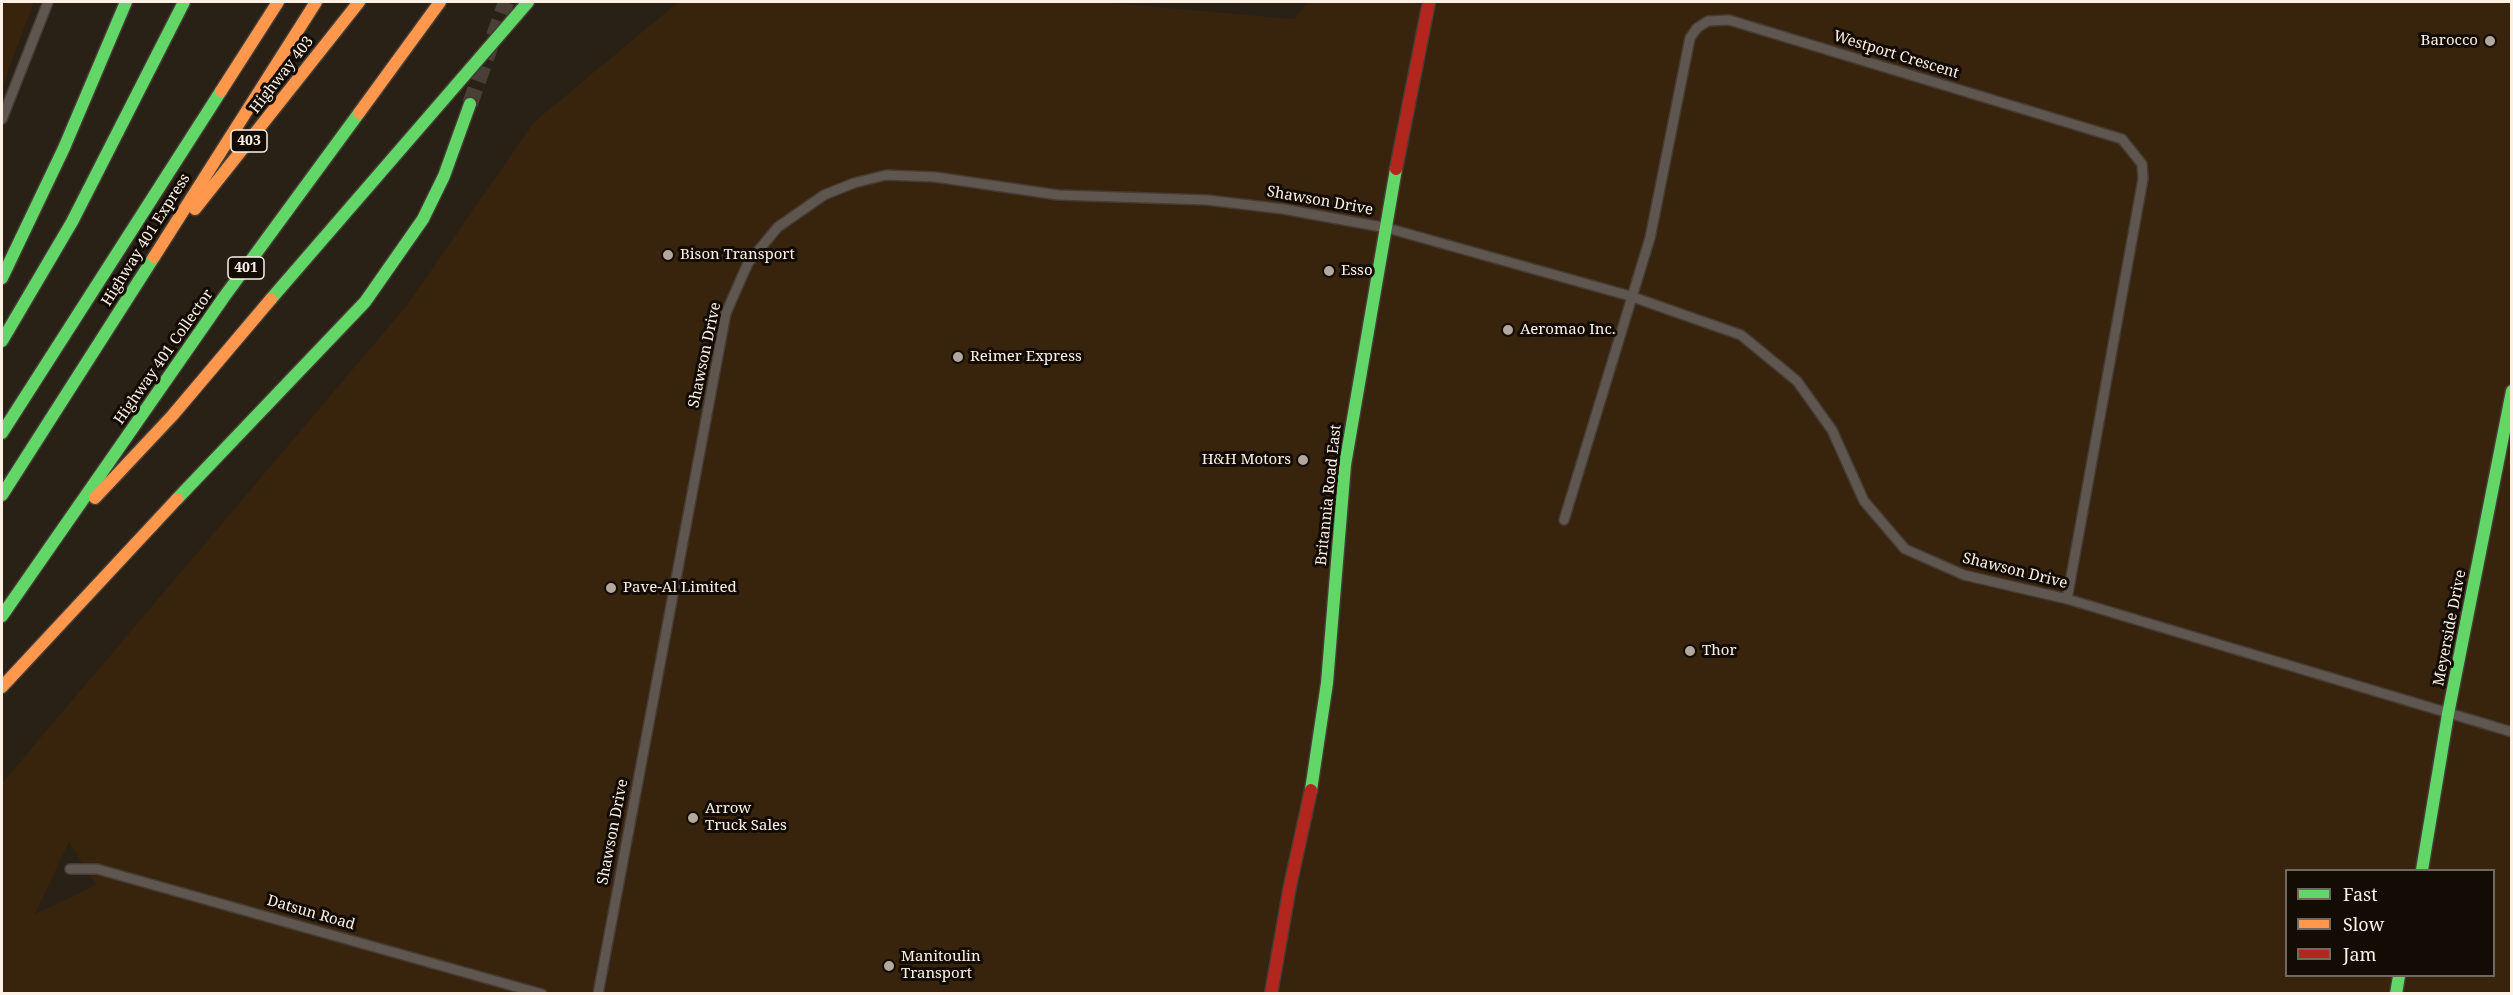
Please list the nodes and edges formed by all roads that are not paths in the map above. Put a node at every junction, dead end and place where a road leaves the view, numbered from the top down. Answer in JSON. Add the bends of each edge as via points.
{"nodes":[{"id":1,"x":48,"y":2,"type":"edge"},
{"id":2,"x":126,"y":2,"type":"edge"},
{"id":3,"x":183,"y":2,"type":"edge"},
{"id":4,"x":278,"y":2,"type":"edge"},
{"id":5,"x":316,"y":2,"type":"edge"},
{"id":6,"x":359,"y":2,"type":"edge"},
{"id":7,"x":440,"y":2,"type":"edge"},
{"id":8,"x":528,"y":2,"type":"edge"},
{"id":9,"x":1429,"y":2,"type":"edge"},
{"id":10,"x":470,"y":104,"type":"tunnel mouth"},
{"id":11,"x":2,"y":119,"type":"edge"},
{"id":12,"x":1387,"y":228,"type":"junction"},
{"id":13,"x":2,"y":278,"type":"edge"},
{"id":14,"x":139,"y":280,"type":"junction"},
{"id":15,"x":1630,"y":296,"type":"junction"},
{"id":16,"x":2,"y":341,"type":"edge"},
{"id":17,"x":2511,"y":391,"type":"edge"},
{"id":18,"x":2,"y":433,"type":"edge"},
{"id":19,"x":2,"y":495,"type":"edge"},
{"id":20,"x":1564,"y":520,"type":"dead end"},
{"id":21,"x":57,"y":538,"type":"junction"},
{"id":22,"x":2067,"y":599,"type":"junction"},
{"id":23,"x":2,"y":616,"type":"edge"},
{"id":24,"x":2,"y":687,"type":"edge"},
{"id":25,"x":2448,"y":714,"type":"junction"},
{"id":26,"x":2511,"y":732,"type":"edge"},
{"id":27,"x":70,"y":869,"type":"dead end"},
{"id":28,"x":2422,"y":869,"type":"edge"},
{"id":29,"x":2399,"y":977,"type":"edge"},
{"id":30,"x":542,"y":993,"type":"edge"},
{"id":31,"x":598,"y":993,"type":"edge"},
{"id":32,"x":1270,"y":993,"type":"edge"},
{"id":33,"x":2396,"y":993,"type":"edge"}],
"edges":[{"from":1,"to":11,"type":"street"},
{"from":2,"to":13,"type":"main road","via":[[64,148]]},
{"from":3,"to":16,"type":"main road","via":[[72,222]]},
{"from":4,"to":18,"type":"main road","name":"Highway 401 Express"},
{"from":5,"to":14,"type":"main road","name":"Highway 401 Express"},
{"from":6,"to":14,"type":"main road","name":"Highway 403","number":"403"},
{"from":7,"to":21,"type":"main road","name":"Highway 401 Collector","number":"401","via":[[224,297]]},
{"from":8,"to":21,"type":"main road","via":[[172,416]]},
{"from":9,"to":12,"type":"main road","name":"Britannia Road East"},
{"from":10,"to":24,"type":"main road","via":[[444,176],[423,219],[365,302]]},
{"from":12,"to":15,"type":"street","name":"Shawson Drive"},
{"from":12,"to":31,"type":"street","name":"Shawson Drive","via":[[1212,200],[1058,195],[935,177],[886,175],[824,195],[778,227],[748,263],[726,313]]},
{"from":12,"to":32,"type":"main road","name":"Britannia Road East","via":[[1345,465],[1328,677],[1314,776]]},
{"from":14,"to":19,"type":"main road","name":"Highway 401 Express"},
{"from":15,"to":20,"type":"street","name":"Westport Crescent"},
{"from":15,"to":22,"type":"street","name":"Shawson Drive","via":[[1741,335],[1797,381],[1832,430],[1864,501],[1905,549],[1964,575]]},
{"from":15,"to":22,"type":"street","name":"Westport Crescent","via":[[1650,238],[1690,38],[1708,21],[1729,20],[2122,139],[2142,164],[2143,179]]},
{"from":17,"to":25,"type":"main road","name":"Meyerside Drive"},
{"from":21,"to":23,"type":"main road","name":"Highway 401 Collector","number":"401"},
{"from":22,"to":25,"type":"street","name":"Shawson Drive"},
{"from":25,"to":26,"type":"street","name":"Shawson Drive"},
{"from":25,"to":28,"type":"main road","name":"Meyerside Drive"},
{"from":27,"to":30,"type":"street","name":"Datsun Road","via":[[96,868]]},
{"from":29,"to":33,"type":"main road"}]}
